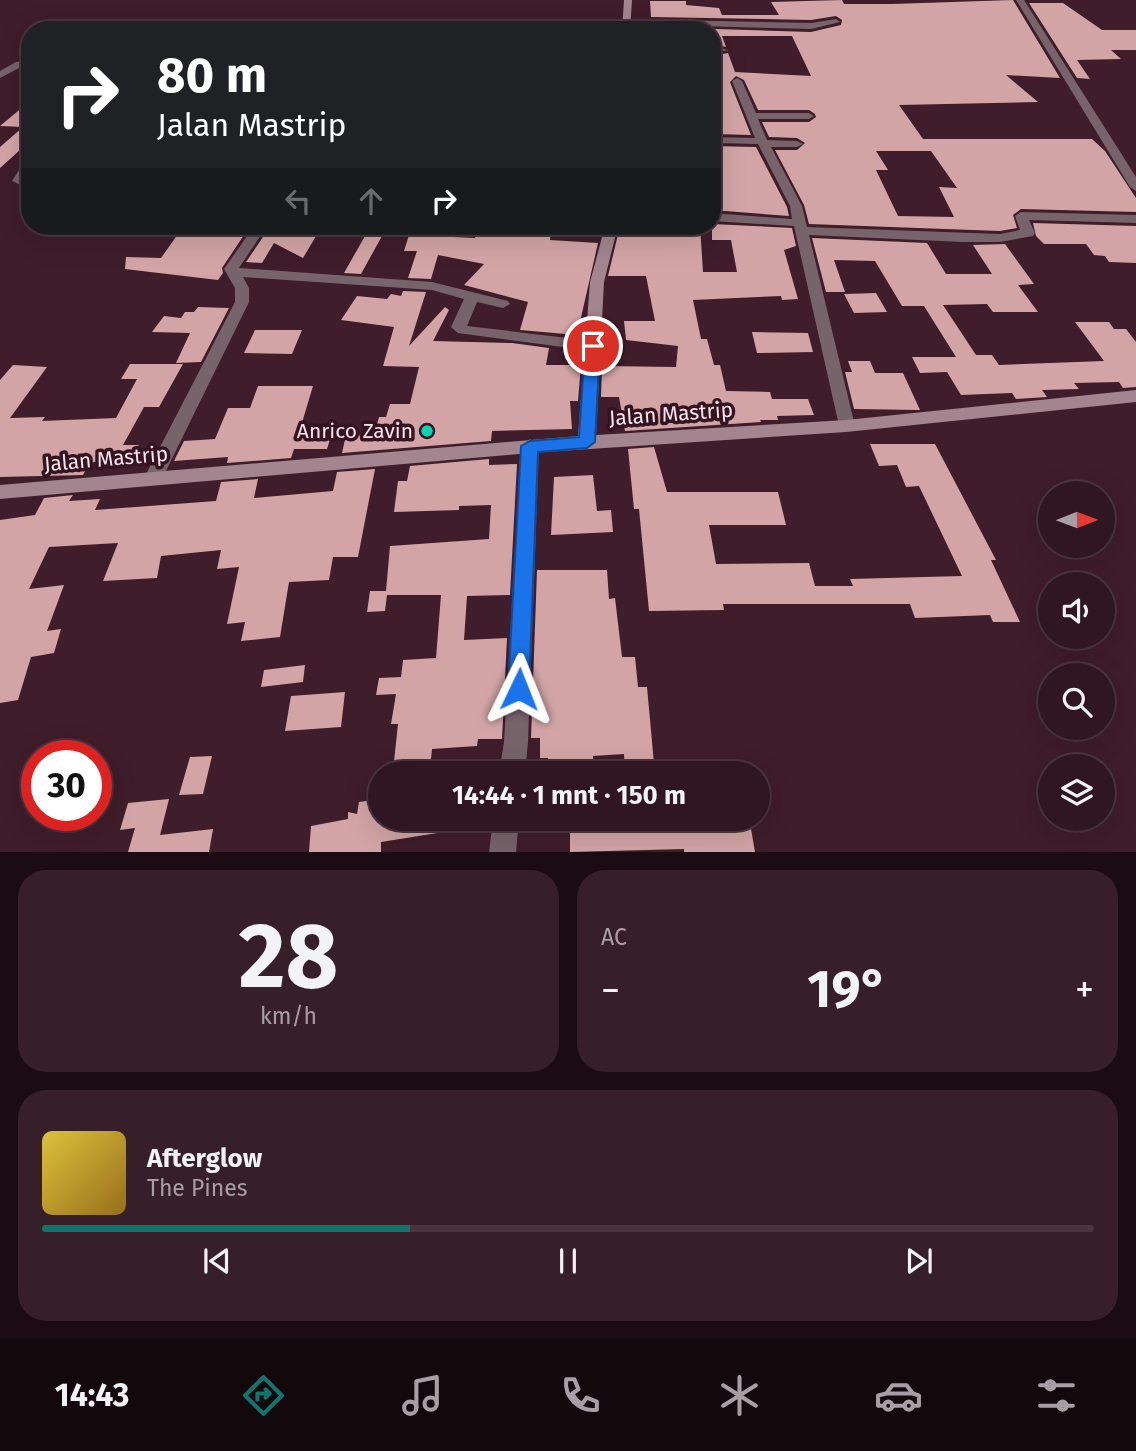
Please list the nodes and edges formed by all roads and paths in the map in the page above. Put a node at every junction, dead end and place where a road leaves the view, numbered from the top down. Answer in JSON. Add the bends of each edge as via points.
{"nodes":[{"id":1,"x":628,"y":0,"type":"edge"},
{"id":2,"x":1020,"y":0,"type":"edge"},
{"id":3,"x":626,"y":21,"type":"edge"},
{"id":4,"x":836,"y":22,"type":"dead end"},
{"id":5,"x":721,"y":26,"type":"edge"},
{"id":6,"x":21,"y":64,"type":"edge"},
{"id":7,"x":0,"y":75,"type":"edge"},
{"id":8,"x":737,"y":81,"type":"dead end"},
{"id":9,"x":752,"y":116,"type":"junction"},
{"id":10,"x":809,"y":116,"type":"dead end"},
{"id":11,"x":721,"y":140,"type":"edge"},
{"id":12,"x":762,"y":142,"type":"junction"},
{"id":13,"x":797,"y":144,"type":"dead end"},
{"id":14,"x":1136,"y":187,"type":"edge"},
{"id":15,"x":721,"y":218,"type":"edge"},
{"id":16,"x":1136,"y":219,"type":"edge"},
{"id":17,"x":801,"y":227,"type":"junction"},
{"id":18,"x":254,"y":235,"type":"edge"},
{"id":19,"x":609,"y":235,"type":"edge"},
{"id":20,"x":232,"y":272,"type":"junction"},
{"id":21,"x":472,"y":297,"type":"junction"},
{"id":22,"x":503,"y":304,"type":"dead end"},
{"id":23,"x":593,"y":346,"type":"junction"},
{"id":24,"x":1136,"y":396,"type":"edge"},
{"id":25,"x":846,"y":426,"type":"junction"},
{"id":26,"x":587,"y":442,"type":"junction"},
{"id":27,"x":530,"y":446,"type":"junction"},
{"id":28,"x":153,"y":478,"type":"junction"},
{"id":29,"x":0,"y":492,"type":"edge"},
{"id":30,"x":514,"y":761,"type":"edge"},
{"id":31,"x":505,"y":831,"type":"edge"},
{"id":32,"x":502,"y":852,"type":"edge"}],
"edges":[{"from":1,"to":3,"type":"main road"},
{"from":2,"to":14,"type":"street"},
{"from":4,"to":5,"type":"street"},
{"from":6,"to":7,"type":"street"},
{"from":8,"to":9,"type":"street"},
{"from":9,"to":10,"type":"street"},
{"from":9,"to":12,"type":"street"},
{"from":11,"to":12,"type":"street"},
{"from":12,"to":13,"type":"street"},
{"from":12,"to":17,"type":"street","via":[[792,197]]},
{"from":15,"to":17,"type":"street"},
{"from":16,"to":17,"type":"street","via":[[1021,216],[1028,233],[990,238]]},
{"from":17,"to":25,"type":"street"},
{"from":18,"to":20,"type":"street"},
{"from":19,"to":23,"type":"main road","via":[[597,282]]},
{"from":20,"to":21,"type":"street","via":[[432,286]]},
{"from":20,"to":28,"type":"street","via":[[242,288],[242,302]]},
{"from":21,"to":22,"type":"street"},
{"from":21,"to":23,"type":"street","via":[[460,320],[463,330]]},
{"from":23,"to":26,"type":"main road"},
{"from":24,"to":25,"type":"main road","name":"Jalan Mastrip"},
{"from":25,"to":26,"type":"main road","name":"Jalan Mastrip"},
{"from":26,"to":27,"type":"main road","name":"Jalan Mastrip"},
{"from":27,"to":28,"type":"main road","name":"Jalan Mastrip"},
{"from":27,"to":30,"type":"street"},
{"from":28,"to":29,"type":"main road","name":"Jalan Mastrip"},
{"from":31,"to":32,"type":"street"}]}
